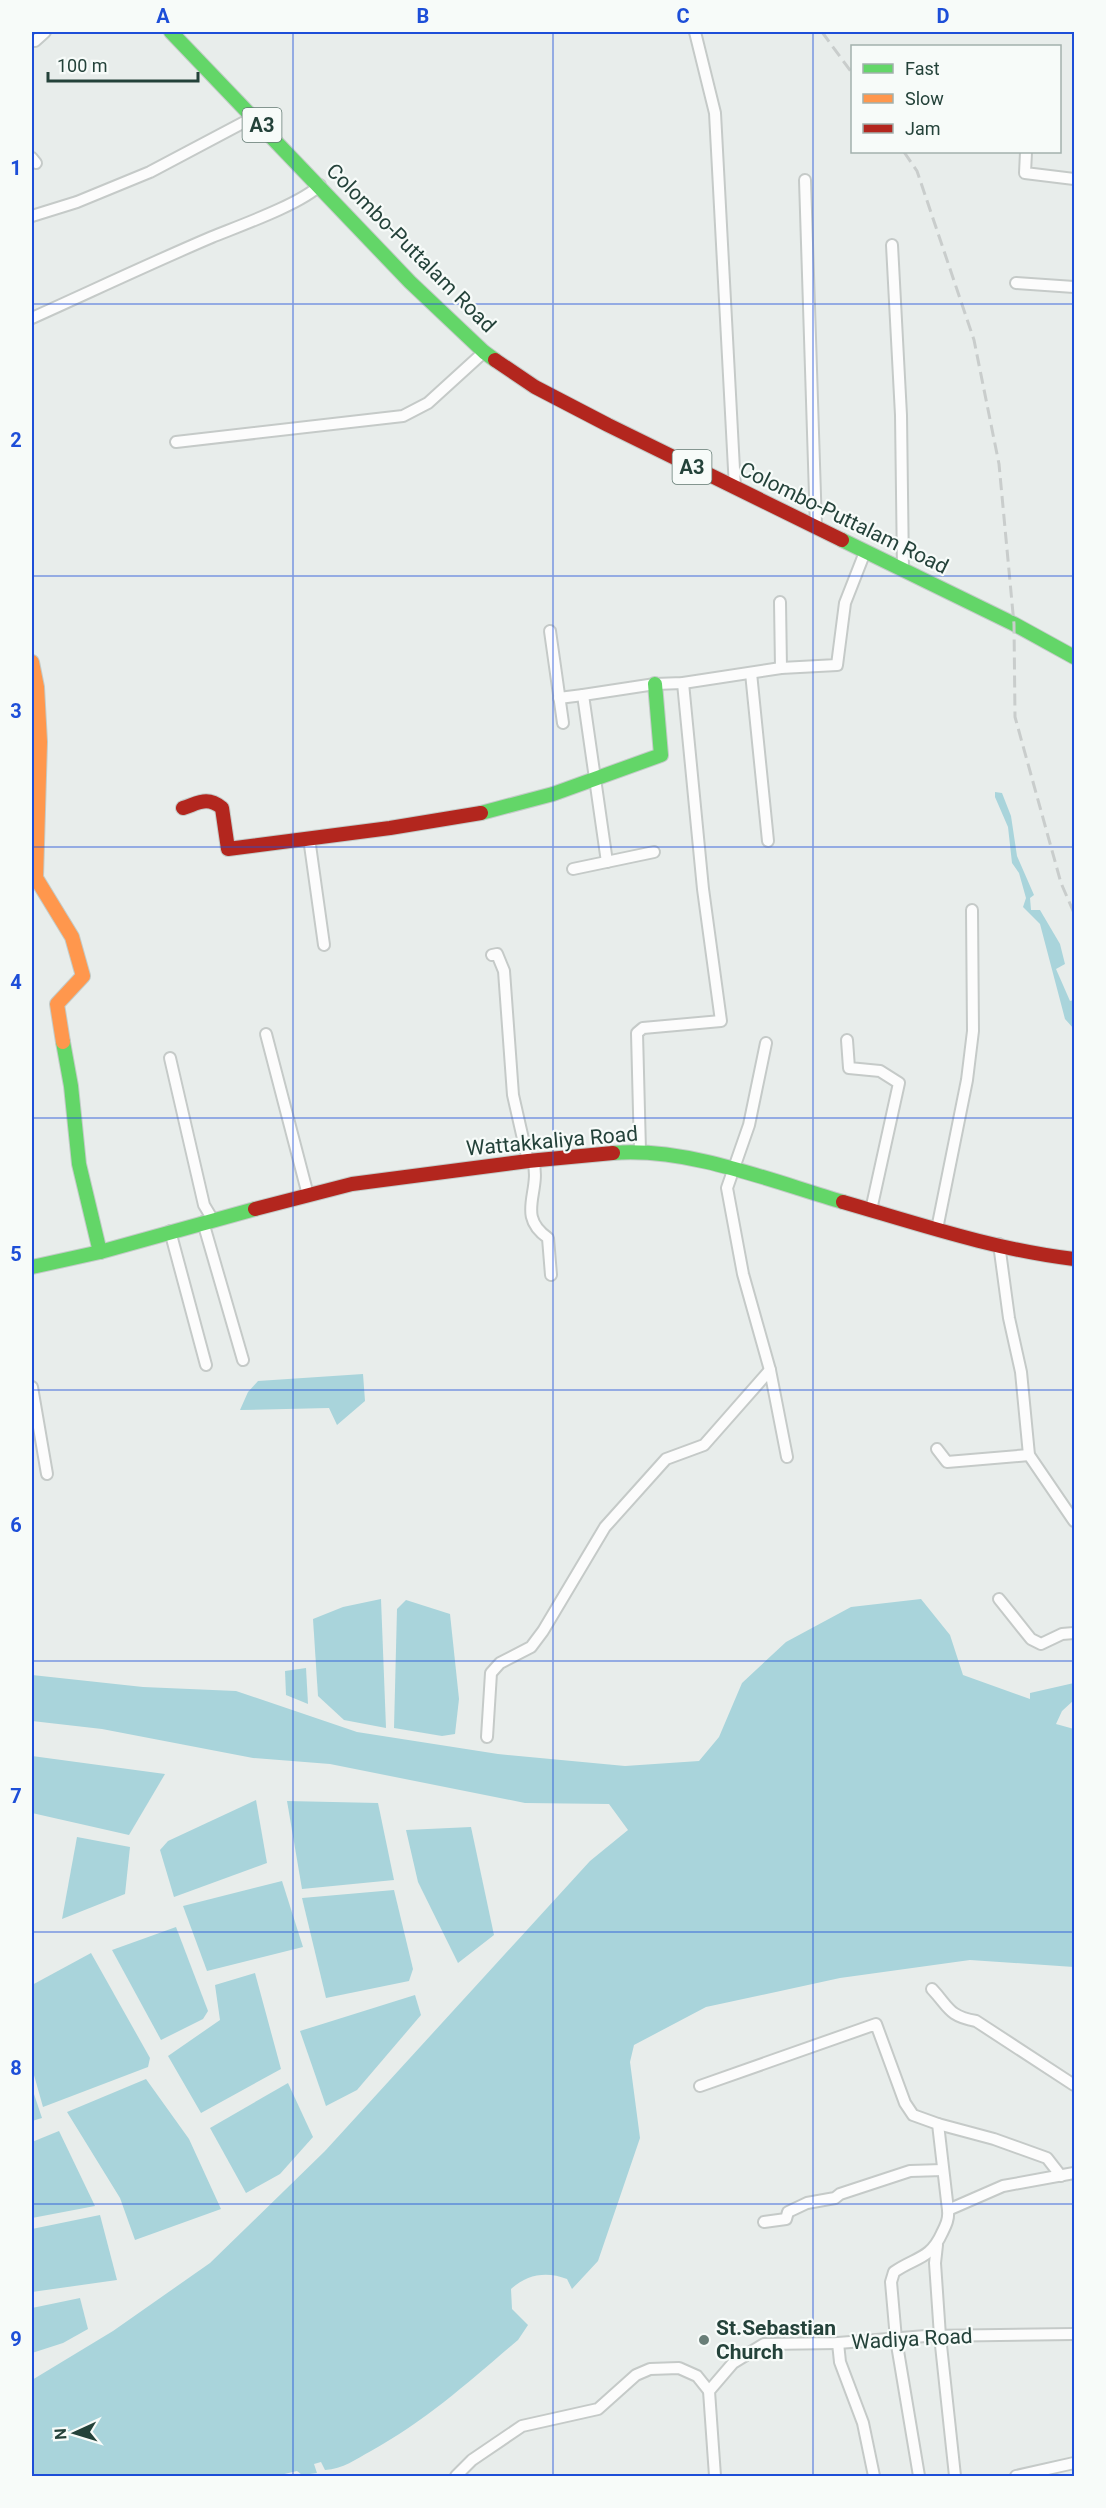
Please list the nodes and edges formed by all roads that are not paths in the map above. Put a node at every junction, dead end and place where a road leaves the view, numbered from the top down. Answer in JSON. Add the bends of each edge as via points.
{"nodes":[{"id":1,"x":45,"y":32,"type":"edge"},
{"id":2,"x":171,"y":32,"type":"edge"},
{"id":3,"x":695,"y":32,"type":"edge"},
{"id":4,"x":33,"y":40,"type":"edge"},
{"id":5,"x":254,"y":117,"type":"junction"},
{"id":6,"x":1026,"y":153,"type":"edge"},
{"id":7,"x":1074,"y":179,"type":"edge"},
{"id":8,"x":805,"y":180,"type":"dead end"},
{"id":9,"x":320,"y":186,"type":"junction"},
{"id":10,"x":32,"y":216,"type":"edge"},
{"id":11,"x":892,"y":245,"type":"dead end"},
{"id":12,"x":1016,"y":283,"type":"dead end"},
{"id":13,"x":1074,"y":287,"type":"edge"},
{"id":14,"x":32,"y":318,"type":"edge"},
{"id":15,"x":484,"y":352,"type":"junction"},
{"id":16,"x":176,"y":442,"type":"dead end"},
{"id":17,"x":735,"y":488,"type":"junction"},
{"id":18,"x":816,"y":527,"type":"junction"},
{"id":19,"x":865,"y":552,"type":"junction"},
{"id":20,"x":903,"y":570,"type":"junction"},
{"id":21,"x":780,"y":602,"type":"dead end"},
{"id":22,"x":550,"y":630,"type":"dead end"},
{"id":23,"x":1074,"y":657,"type":"edge"},
{"id":24,"x":32,"y":662,"type":"edge"},
{"id":25,"x":781,"y":668,"type":"junction"},
{"id":26,"x":751,"y":673,"type":"junction"},
{"id":27,"x":683,"y":683,"type":"junction"},
{"id":28,"x":655,"y":684,"type":"junction"},
{"id":29,"x":583,"y":695,"type":"junction"},
{"id":30,"x":559,"y":698,"type":"junction"},
{"id":31,"x":563,"y":723,"type":"dead end"},
{"id":32,"x":595,"y":778,"type":"junction"},
{"id":33,"x":183,"y":808,"type":"dead end"},
{"id":34,"x":309,"y":838,"type":"junction"},
{"id":35,"x":768,"y":842,"type":"dead end"},
{"id":36,"x":654,"y":852,"type":"dead end"},
{"id":37,"x":607,"y":862,"type":"junction"},
{"id":38,"x":573,"y":869,"type":"dead end"},
{"id":39,"x":972,"y":910,"type":"dead end"},
{"id":40,"x":324,"y":945,"type":"dead end"},
{"id":41,"x":492,"y":955,"type":"dead end"},
{"id":42,"x":266,"y":1034,"type":"dead end"},
{"id":43,"x":847,"y":1040,"type":"dead end"},
{"id":44,"x":766,"y":1044,"type":"dead end"},
{"id":45,"x":170,"y":1058,"type":"dead end"},
{"id":46,"x":640,"y":1151,"type":"junction"},
{"id":47,"x":531,"y":1160,"type":"junction"},
{"id":48,"x":734,"y":1171,"type":"junction"},
{"id":49,"x":308,"y":1195,"type":"junction"},
{"id":50,"x":871,"y":1210,"type":"junction"},
{"id":51,"x":208,"y":1221,"type":"junction"},
{"id":52,"x":938,"y":1229,"type":"junction"},
{"id":53,"x":170,"y":1231,"type":"junction"},
{"id":54,"x":999,"y":1244,"type":"junction"},
{"id":55,"x":100,"y":1252,"type":"junction"},
{"id":56,"x":1074,"y":1259,"type":"edge"},
{"id":57,"x":32,"y":1267,"type":"edge"},
{"id":58,"x":551,"y":1275,"type":"dead end"},
{"id":59,"x":243,"y":1360,"type":"dead end"},
{"id":60,"x":206,"y":1365,"type":"dead end"},
{"id":61,"x":770,"y":1370,"type":"junction"},
{"id":62,"x":32,"y":1387,"type":"edge"},
{"id":63,"x":936,"y":1449,"type":"dead end"},
{"id":64,"x":1029,"y":1455,"type":"junction"},
{"id":65,"x":788,"y":1458,"type":"dead end"},
{"id":66,"x":47,"y":1473,"type":"dead end"},
{"id":67,"x":1074,"y":1521,"type":"edge"},
{"id":68,"x":999,"y":1599,"type":"dead end"},
{"id":69,"x":1074,"y":1633,"type":"edge"},
{"id":70,"x":487,"y":1737,"type":"dead end"},
{"id":71,"x":932,"y":1989,"type":"dead end"},
{"id":72,"x":1074,"y":2085,"type":"edge"},
{"id":73,"x":700,"y":2086,"type":"dead end"},
{"id":74,"x":938,"y":2124,"type":"junction"},
{"id":75,"x":943,"y":2170,"type":"junction"},
{"id":76,"x":1074,"y":2173,"type":"edge"},
{"id":77,"x":1061,"y":2176,"type":"junction"},
{"id":78,"x":948,"y":2210,"type":"junction"},
{"id":79,"x":764,"y":2222,"type":"dead end"},
{"id":80,"x":937,"y":2245,"type":"junction"},
{"id":81,"x":1074,"y":2334,"type":"edge"},
{"id":82,"x":940,"y":2336,"type":"junction"},
{"id":83,"x":896,"y":2339,"type":"junction"},
{"id":84,"x":838,"y":2343,"type":"junction"},
{"id":85,"x":710,"y":2391,"type":"junction"},
{"id":86,"x":1074,"y":2463,"type":"edge"},
{"id":87,"x":456,"y":2476,"type":"edge"},
{"id":88,"x":715,"y":2476,"type":"edge"},
{"id":89,"x":874,"y":2476,"type":"edge"},
{"id":90,"x":919,"y":2476,"type":"edge"},
{"id":91,"x":955,"y":2476,"type":"edge"},
{"id":92,"x":1016,"y":2476,"type":"edge"}],
"edges":[{"from":1,"to":4,"type":"street"},
{"from":2,"to":5,"type":"main road","name":"Colombo-Puttalam Road","number":"A3"},
{"from":3,"to":17,"type":"street","via":[[715,113]]},
{"from":5,"to":9,"type":"main road","name":"Colombo-Puttalam Road","number":"A3"},
{"from":5,"to":10,"type":"street","via":[[150,172]]},
{"from":6,"to":7,"type":"street","via":[[1025,173]]},
{"from":8,"to":18,"type":"street"},
{"from":9,"to":14,"type":"street","via":[[275,210]]},
{"from":9,"to":15,"type":"main road","name":"Colombo-Puttalam Road","number":"A3","via":[[410,282]]},
{"from":11,"to":20,"type":"street","via":[[901,415]]},
{"from":12,"to":13,"type":"street"},
{"from":15,"to":16,"type":"street","via":[[428,403],[404,416]]},
{"from":15,"to":17,"type":"main road","name":"Colombo-Puttalam Road","number":"A3","via":[[535,387]]},
{"from":17,"to":18,"type":"main road","name":"Colombo-Puttalam Road","number":"A3"},
{"from":18,"to":19,"type":"main road","name":"Colombo-Puttalam Road","number":"A3"},
{"from":19,"to":20,"type":"main road","name":"Colombo-Puttalam Road","number":"A3"},
{"from":19,"to":25,"type":"street","via":[[845,603],[837,665]]},
{"from":20,"to":23,"type":"main road","name":"Colombo-Puttalam Road","number":"A3"},
{"from":21,"to":25,"type":"street"},
{"from":22,"to":30,"type":"street"},
{"from":24,"to":55,"type":"main road","via":[[40,741],[36,878],[72,937],[83,976],[57,1004],[79,1164]]},
{"from":25,"to":26,"type":"street"},
{"from":26,"to":27,"type":"street"},
{"from":26,"to":35,"type":"street"},
{"from":27,"to":28,"type":"street"},
{"from":27,"to":46,"type":"street","via":[[721,1021],[643,1029],[637,1033]]},
{"from":28,"to":29,"type":"street"},
{"from":28,"to":32,"type":"main road","via":[[661,755]]},
{"from":29,"to":30,"type":"street"},
{"from":29,"to":32,"type":"street"},
{"from":30,"to":31,"type":"street"},
{"from":32,"to":34,"type":"main road","via":[[489,811]]},
{"from":32,"to":37,"type":"street"},
{"from":33,"to":34,"type":"main road","via":[[213,801],[222,808],[228,849]]},
{"from":34,"to":40,"type":"street"},
{"from":36,"to":37,"type":"street"},
{"from":37,"to":38,"type":"street"},
{"from":39,"to":52,"type":"street","via":[[973,1031],[966,1089]]},
{"from":41,"to":47,"type":"street","via":[[497,954],[504,971],[513,1095]]},
{"from":42,"to":49,"type":"street"},
{"from":43,"to":50,"type":"street","via":[[849,1068],[880,1071],[899,1083]]},
{"from":44,"to":48,"type":"street","via":[[749,1125]]},
{"from":45,"to":51,"type":"street"},
{"from":46,"to":47,"type":"main road","name":"Wattakkaliya Road"},
{"from":46,"to":48,"type":"main road","name":"Wattakkaliya Road"},
{"from":47,"to":49,"type":"main road","name":"Wattakkaliya Road","via":[[352,1184]]},
{"from":47,"to":58,"type":"street","via":[[536,1168],[530,1211],[534,1226],[548,1238]]},
{"from":48,"to":50,"type":"main road","name":"Wattakkaliya Road"},
{"from":48,"to":61,"type":"street","via":[[727,1188],[742,1274]]},
{"from":49,"to":51,"type":"main road","name":"Wattakkaliya Road"},
{"from":50,"to":52,"type":"main road","name":"Wattakkaliya Road"},
{"from":51,"to":53,"type":"main road","name":"Wattakkaliya Road"},
{"from":51,"to":59,"type":"street"},
{"from":52,"to":54,"type":"main road","name":"Wattakkaliya Road"},
{"from":53,"to":55,"type":"main road","name":"Wattakkaliya Road"},
{"from":53,"to":60,"type":"street"},
{"from":54,"to":56,"type":"main road","name":"Wattakkaliya Road"},
{"from":54,"to":64,"type":"street","via":[[1021,1372]]},
{"from":55,"to":57,"type":"main road","name":"Wattakkaliya Road"},
{"from":61,"to":65,"type":"street"},
{"from":61,"to":70,"type":"street","via":[[704,1445],[666,1459],[605,1527],[531,1647],[500,1662],[490,1673]]},
{"from":62,"to":66,"type":"street"},
{"from":63,"to":64,"type":"street","via":[[947,1462]]},
{"from":64,"to":67,"type":"street"},
{"from":68,"to":69,"type":"street","via":[[1031,1639],[1041,1644]]},
{"from":71,"to":72,"type":"street","via":[[958,2018],[976,2021]]},
{"from":73,"to":74,"type":"street","via":[[876,2024],[905,2103],[913,2115]]},
{"from":74,"to":75,"type":"street"},
{"from":74,"to":77,"type":"street","via":[[1047,2158]]},
{"from":75,"to":78,"type":"street"},
{"from":75,"to":79,"type":"street","via":[[910,2171],[835,2198],[807,2202],[788,2212],[786,2219]]},
{"from":76,"to":77,"type":"street"},
{"from":77,"to":78,"type":"street","via":[[1003,2186]]},
{"from":78,"to":80,"type":"street","via":[[949,2218]]},
{"from":80,"to":82,"type":"street"},
{"from":80,"to":83,"type":"street","via":[[894,2272],[891,2282]]},
{"from":81,"to":82,"type":"street","name":"Wadiya Road"},
{"from":82,"to":83,"type":"street","name":"Wadiya Road"},
{"from":82,"to":91,"type":"street"},
{"from":83,"to":84,"type":"street","name":"Wadiya Road"},
{"from":83,"to":90,"type":"street"},
{"from":84,"to":85,"type":"street","name":"Wadiya Road","via":[[764,2344],[733,2364]]},
{"from":84,"to":89,"type":"street","via":[[840,2362],[863,2423]]},
{"from":85,"to":87,"type":"street","via":[[697,2376],[680,2368],[650,2369],[636,2375],[598,2409],[522,2426],[472,2460]]},
{"from":85,"to":88,"type":"street"},
{"from":86,"to":92,"type":"street"}]}
